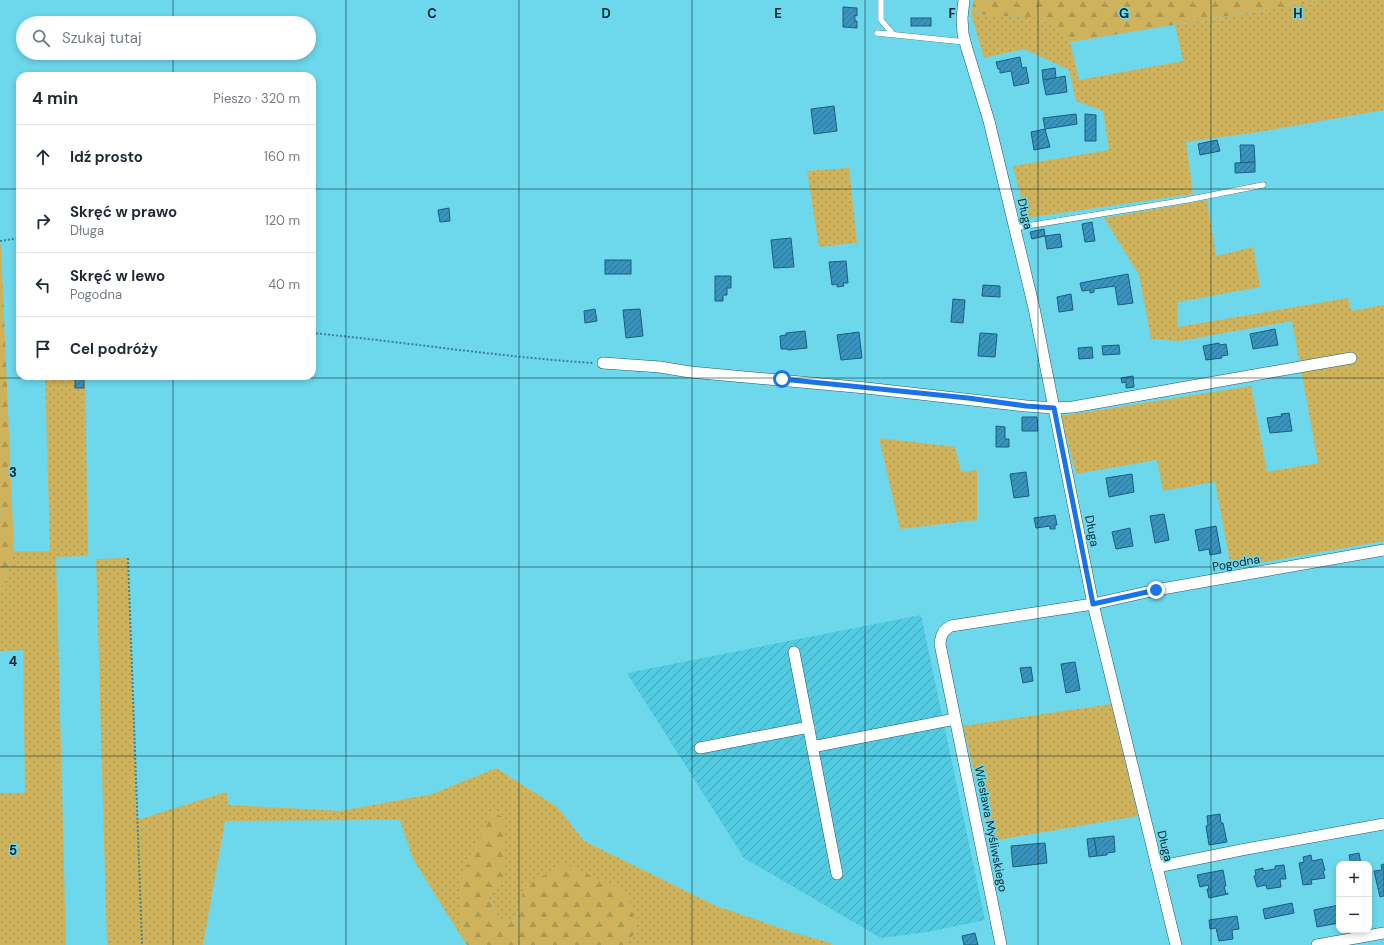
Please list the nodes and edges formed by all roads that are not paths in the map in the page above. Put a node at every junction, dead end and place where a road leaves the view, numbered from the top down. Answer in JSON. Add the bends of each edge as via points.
{"nodes":[{"id":1,"x":881,"y":0,"type":"edge"},
{"id":2,"x":964,"y":0,"type":"edge"},
{"id":3,"x":877,"y":32,"type":"dead end"},
{"id":4,"x":893,"y":34,"type":"junction"},
{"id":5,"x":965,"y":42,"type":"junction"},
{"id":6,"x":1263,"y":184,"type":"dead end"},
{"id":7,"x":1015,"y":228,"type":"junction"},
{"id":8,"x":1351,"y":358,"type":"dead end"},
{"id":9,"x":603,"y":363,"type":"road end"},
{"id":10,"x":1054,"y":408,"type":"junction"},
{"id":11,"x":1384,"y":550,"type":"edge"},
{"id":12,"x":1093,"y":604,"type":"junction"},
{"id":13,"x":794,"y":652,"type":"dead end"},
{"id":14,"x":955,"y":718,"type":"junction"},
{"id":15,"x":809,"y":728,"type":"junction"},
{"id":16,"x":812,"y":747,"type":"junction"},
{"id":17,"x":700,"y":748,"type":"dead end"},
{"id":18,"x":1384,"y":824,"type":"edge"},
{"id":19,"x":1157,"y":867,"type":"junction"},
{"id":20,"x":837,"y":874,"type":"dead end"},
{"id":21,"x":1384,"y":933,"type":"edge"},
{"id":22,"x":1001,"y":945,"type":"edge"},
{"id":23,"x":1176,"y":945,"type":"edge"},
{"id":24,"x":1317,"y":945,"type":"edge"}],
"edges":[{"from":1,"to":4,"type":"lane","via":[[881,20]]},
{"from":2,"to":5,"type":"street","name":"Długa","via":[[962,18]]},
{"from":3,"to":4,"type":"lane"},
{"from":4,"to":5,"type":"lane"},
{"from":5,"to":7,"type":"street","name":"Długa","via":[[989,121]]},
{"from":6,"to":7,"type":"lane","via":[[1187,200]]},
{"from":7,"to":10,"type":"street","name":"Długa"},
{"from":8,"to":10,"type":"street"},
{"from":9,"to":10,"type":"street"},
{"from":10,"to":12,"type":"street","name":"Długa"},
{"from":11,"to":12,"type":"street","name":"Pogodna","via":[[1156,590]]},
{"from":12,"to":14,"type":"street","name":"Wiesława Myśliwskiego","via":[[951,626],[945,630],[940,644]]},
{"from":12,"to":19,"type":"street","name":"Długa"},
{"from":13,"to":15,"type":"street"},
{"from":14,"to":16,"type":"street"},
{"from":14,"to":22,"type":"street","name":"Wiesława Myśliwskiego"},
{"from":15,"to":16,"type":"street"},
{"from":15,"to":17,"type":"street"},
{"from":16,"to":20,"type":"street"},
{"from":18,"to":19,"type":"street"},
{"from":19,"to":23,"type":"street","name":"Długa"},
{"from":21,"to":24,"type":"street"}]}
